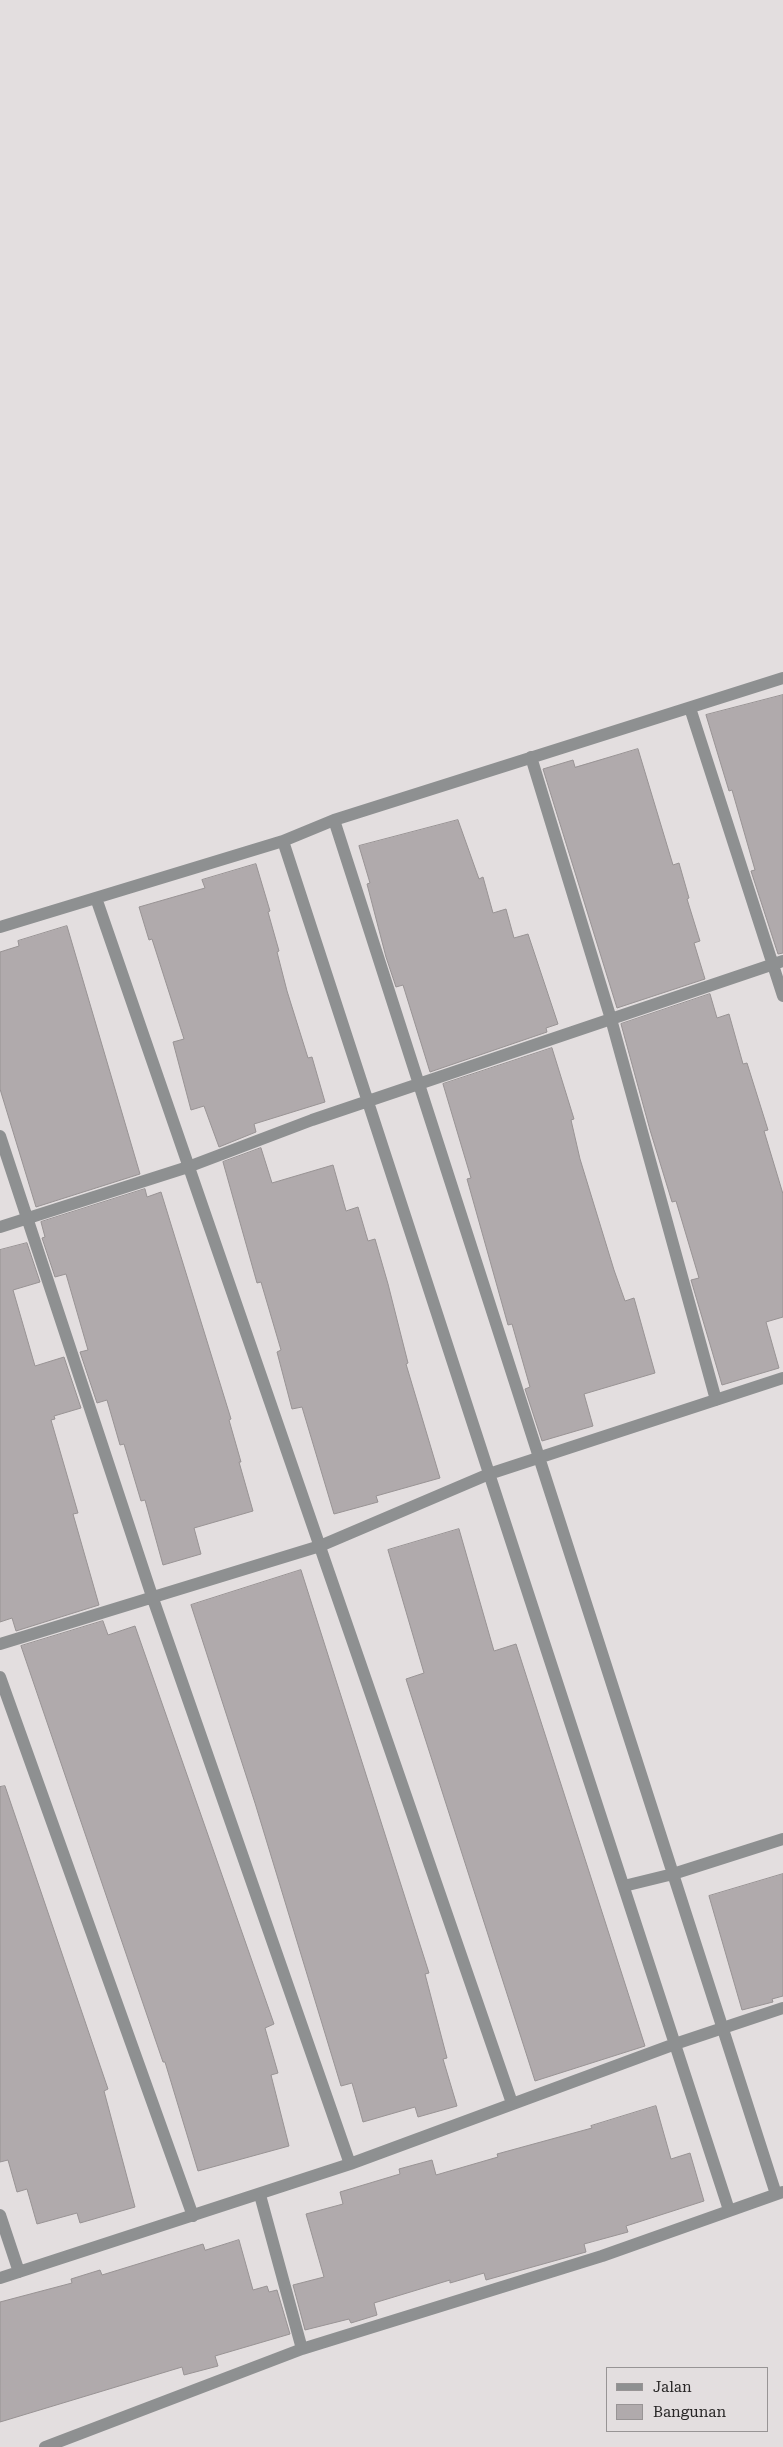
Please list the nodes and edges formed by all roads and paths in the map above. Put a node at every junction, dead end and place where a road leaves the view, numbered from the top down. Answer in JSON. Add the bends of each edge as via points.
{"nodes":[{"id":1,"x":783,"y":678,"type":"edge"},
{"id":2,"x":690,"y":708,"type":"junction"},
{"id":3,"x":531,"y":757,"type":"junction"},
{"id":4,"x":334,"y":820,"type":"junction"},
{"id":5,"x":283,"y":841,"type":"junction"},
{"id":6,"x":96,"y":898,"type":"junction"},
{"id":7,"x":0,"y":927,"type":"edge"},
{"id":8,"x":778,"y":963,"type":"edge"},
{"id":9,"x":783,"y":996,"type":"edge"},
{"id":10,"x":611,"y":1019,"type":"junction"},
{"id":11,"x":419,"y":1084,"type":"junction"},
{"id":12,"x":368,"y":1102,"type":"junction"},
{"id":13,"x":0,"y":1136,"type":"edge"},
{"id":14,"x":188,"y":1167,"type":"junction"},
{"id":15,"x":26,"y":1219,"type":"junction"},
{"id":16,"x":0,"y":1227,"type":"edge"},
{"id":17,"x":783,"y":1378,"type":"edge"},
{"id":18,"x":716,"y":1400,"type":"junction"},
{"id":19,"x":540,"y":1458,"type":"junction"},
{"id":20,"x":489,"y":1474,"type":"junction"},
{"id":21,"x":320,"y":1546,"type":"junction"},
{"id":22,"x":152,"y":1596,"type":"junction"},
{"id":23,"x":0,"y":1644,"type":"edge"},
{"id":24,"x":0,"y":1677,"type":"edge"},
{"id":25,"x":783,"y":1839,"type":"edge"},
{"id":26,"x":673,"y":1874,"type":"junction"},
{"id":27,"x":624,"y":1886,"type":"junction"},
{"id":28,"x":783,"y":2008,"type":"edge"},
{"id":29,"x":723,"y":2028,"type":"junction"},
{"id":30,"x":675,"y":2044,"type":"junction"},
{"id":31,"x":512,"y":2103,"type":"junction"},
{"id":32,"x":350,"y":2164,"type":"junction"},
{"id":33,"x":780,"y":2193,"type":"edge"},
{"id":34,"x":260,"y":2195,"type":"junction"},
{"id":35,"x":729,"y":2210,"type":"junction"},
{"id":36,"x":0,"y":2215,"type":"edge"},
{"id":37,"x":193,"y":2216,"type":"junction"},
{"id":38,"x":19,"y":2272,"type":"junction"},
{"id":39,"x":0,"y":2278,"type":"edge"},
{"id":40,"x":302,"y":2349,"type":"junction"},
{"id":41,"x":45,"y":2447,"type":"edge"}],
"edges":[{"from":1,"to":2,"type":"street"},
{"from":2,"to":3,"type":"street"},
{"from":2,"to":8,"type":"street"},
{"from":3,"to":4,"type":"street"},
{"from":3,"to":10,"type":"street"},
{"from":4,"to":5,"type":"street"},
{"from":4,"to":11,"type":"street"},
{"from":5,"to":6,"type":"street"},
{"from":5,"to":12,"type":"street"},
{"from":6,"to":7,"type":"street"},
{"from":6,"to":14,"type":"street"},
{"from":8,"to":9,"type":"street"},
{"from":8,"to":10,"type":"street"},
{"from":10,"to":11,"type":"street"},
{"from":10,"to":18,"type":"street"},
{"from":11,"to":12,"type":"street"},
{"from":11,"to":19,"type":"street"},
{"from":12,"to":14,"type":"street"},
{"from":12,"to":20,"type":"street"},
{"from":13,"to":15,"type":"street"},
{"from":14,"to":15,"type":"street"},
{"from":14,"to":21,"type":"street"},
{"from":15,"to":16,"type":"street"},
{"from":15,"to":22,"type":"street"},
{"from":17,"to":18,"type":"street"},
{"from":18,"to":19,"type":"street"},
{"from":19,"to":20,"type":"street"},
{"from":19,"to":26,"type":"street"},
{"from":20,"to":21,"type":"street"},
{"from":20,"to":27,"type":"street"},
{"from":21,"to":22,"type":"street"},
{"from":21,"to":31,"type":"street"},
{"from":22,"to":23,"type":"street"},
{"from":22,"to":32,"type":"street"},
{"from":24,"to":37,"type":"street"},
{"from":25,"to":26,"type":"street"},
{"from":26,"to":27,"type":"street"},
{"from":26,"to":29,"type":"street"},
{"from":27,"to":30,"type":"street"},
{"from":28,"to":29,"type":"street"},
{"from":29,"to":30,"type":"street"},
{"from":29,"to":33,"type":"street"},
{"from":30,"to":31,"type":"street"},
{"from":30,"to":35,"type":"street"},
{"from":31,"to":32,"type":"street"},
{"from":32,"to":34,"type":"street"},
{"from":33,"to":35,"type":"street"},
{"from":34,"to":37,"type":"street"},
{"from":34,"to":40,"type":"street"},
{"from":35,"to":40,"type":"street","via":[[602,2256]]},
{"from":36,"to":38,"type":"street"},
{"from":37,"to":38,"type":"street"},
{"from":38,"to":39,"type":"street"},
{"from":40,"to":41,"type":"street"}]}
